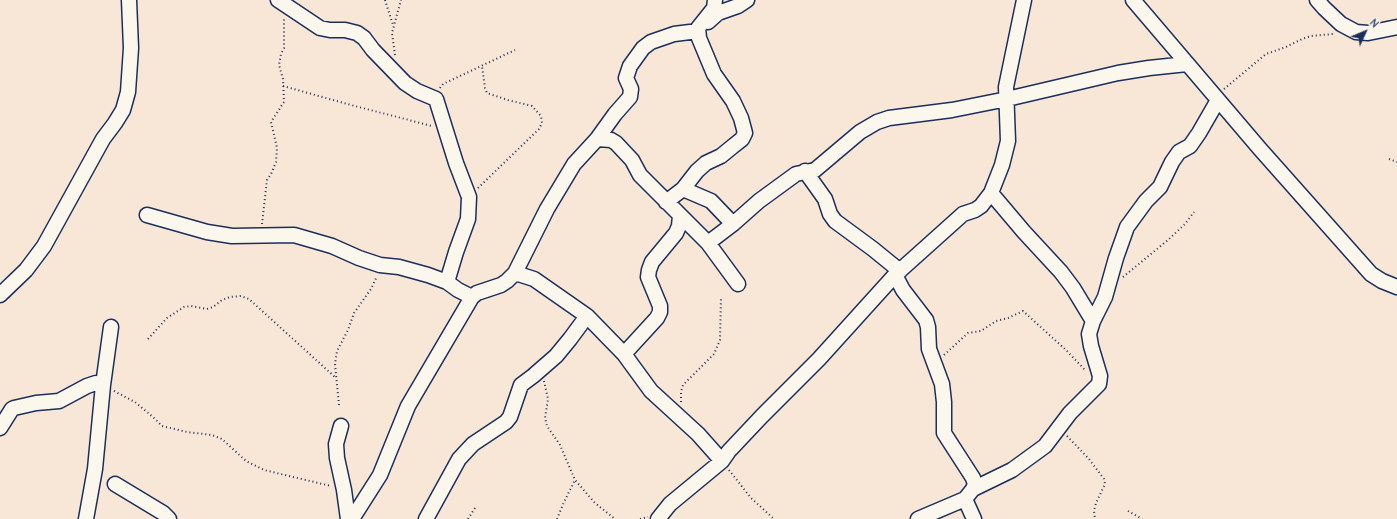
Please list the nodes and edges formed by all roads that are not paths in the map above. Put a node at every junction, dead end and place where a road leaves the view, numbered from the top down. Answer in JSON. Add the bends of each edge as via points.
{"nodes":[{"id":1,"x":129,"y":0,"type":"edge"},
{"id":2,"x":715,"y":0,"type":"edge"},
{"id":3,"x":747,"y":0,"type":"edge"},
{"id":4,"x":1024,"y":0,"type":"edge"},
{"id":5,"x":1134,"y":0,"type":"edge"},
{"id":6,"x":1317,"y":0,"type":"edge"},
{"id":7,"x":281,"y":2,"type":"edge"},
{"id":8,"x":1397,"y":27,"type":"edge"},
{"id":9,"x":700,"y":28,"type":"junction"},
{"id":10,"x":1187,"y":64,"type":"junction"},
{"id":11,"x":1007,"y":99,"type":"junction"},
{"id":12,"x":1216,"y":99,"type":"junction"},
{"id":13,"x":597,"y":139,"type":"junction"},
{"id":14,"x":805,"y":171,"type":"junction"},
{"id":15,"x":683,"y":189,"type":"junction"},
{"id":16,"x":991,"y":193,"type":"junction"},
{"id":17,"x":666,"y":202,"type":"junction"},
{"id":18,"x":147,"y":215,"type":"dead end"},
{"id":19,"x":680,"y":216,"type":"junction"},
{"id":20,"x":733,"y":224,"type":"junction"},
{"id":21,"x":708,"y":243,"type":"junction"},
{"id":22,"x":515,"y":273,"type":"junction"},
{"id":23,"x":897,"y":273,"type":"junction"},
{"id":24,"x":447,"y":282,"type":"junction"},
{"id":25,"x":738,"y":284,"type":"dead end"},
{"id":26,"x":1397,"y":287,"type":"edge"},
{"id":27,"x":0,"y":295,"type":"edge"},
{"id":28,"x":472,"y":297,"type":"junction"},
{"id":29,"x":587,"y":316,"type":"junction"},
{"id":30,"x":1092,"y":321,"type":"junction"},
{"id":31,"x":111,"y":327,"type":"dead end"},
{"id":32,"x":624,"y":354,"type":"junction"},
{"id":33,"x":103,"y":385,"type":"junction"},
{"id":34,"x":341,"y":426,"type":"dead end"},
{"id":35,"x":0,"y":428,"type":"edge"},
{"id":36,"x":722,"y":461,"type":"junction"},
{"id":37,"x":115,"y":484,"type":"dead end"},
{"id":38,"x":969,"y":494,"type":"junction"},
{"id":39,"x":86,"y":519,"type":"edge"},
{"id":40,"x":169,"y":519,"type":"edge"},
{"id":41,"x":348,"y":519,"type":"edge"},
{"id":42,"x":352,"y":519,"type":"edge"},
{"id":43,"x":426,"y":519,"type":"edge"},
{"id":44,"x":658,"y":519,"type":"edge"},
{"id":45,"x":918,"y":519,"type":"edge"},
{"id":46,"x":974,"y":519,"type":"edge"}],
"edges":[{"from":1,"to":27,"type":"street","via":[[132,48],[128,92],[123,110],[103,139],[44,246],[26,270]]},
{"from":2,"to":9,"type":"street","via":[[714,8]]},
{"from":3,"to":9,"type":"street","via":[[718,13]]},
{"from":4,"to":11,"type":"street","via":[[1006,87]]},
{"from":5,"to":10,"type":"street"},
{"from":6,"to":8,"type":"street","via":[[1341,24],[1356,32],[1368,33]]},
{"from":7,"to":24,"type":"street","via":[[320,28],[357,33],[412,88],[436,99],[469,197],[468,219]]},
{"from":9,"to":13,"type":"street","via":[[651,42],[643,48],[626,75],[631,95]]},
{"from":9,"to":15,"type":"street","via":[[701,46],[714,74],[733,101],[745,133],[742,139],[721,156],[706,163],[697,171]]},
{"from":10,"to":11,"type":"street","via":[[1118,73]]},
{"from":10,"to":12,"type":"street"},
{"from":11,"to":14,"type":"street","via":[[876,122],[860,132],[815,170]]},
{"from":11,"to":16,"type":"street","via":[[1008,141]]},
{"from":12,"to":26,"type":"street","via":[[1371,274]]},
{"from":12,"to":30,"type":"street","via":[[1190,146],[1179,152],[1160,187],[1127,227],[1105,297]]},
{"from":13,"to":17,"type":"street","via":[[616,143],[632,160],[640,175]]},
{"from":13,"to":22,"type":"street","via":[[574,164],[547,209]]},
{"from":14,"to":20,"type":"street","via":[[796,174],[759,201]]},
{"from":14,"to":23,"type":"street","via":[[825,199],[835,221],[873,249]]},
{"from":15,"to":17,"type":"street"},
{"from":15,"to":20,"type":"street","via":[[712,201]]},
{"from":16,"to":23,"type":"street","via":[[980,206],[963,214]]},
{"from":16,"to":30,"type":"street","via":[[1061,272]]},
{"from":17,"to":19,"type":"street"},
{"from":18,"to":24,"type":"street","via":[[207,232],[232,236],[294,236],[332,246],[382,266],[406,269]]},
{"from":19,"to":21,"type":"street"},
{"from":19,"to":32,"type":"street","via":[[676,233],[652,262],[649,270],[648,277],[660,312]]},
{"from":20,"to":21,"type":"street"},
{"from":21,"to":25,"type":"street"},
{"from":22,"to":28,"type":"street","via":[[501,285]]},
{"from":22,"to":29,"type":"street","via":[[534,279]]},
{"from":23,"to":36,"type":"street"},
{"from":23,"to":38,"type":"street","via":[[903,290],[926,320],[929,349],[942,384],[944,433],[973,478],[974,484]]},
{"from":24,"to":28,"type":"street"},
{"from":28,"to":42,"type":"street","via":[[408,406],[380,475]]},
{"from":29,"to":32,"type":"street"},
{"from":29,"to":43,"type":"street","via":[[556,356],[521,385],[510,418],[473,444],[459,459]]},
{"from":30,"to":38,"type":"street","via":[[1091,346],[1100,376],[1099,384],[1070,413],[1045,446],[1012,470]]},
{"from":31,"to":33,"type":"street"},
{"from":32,"to":36,"type":"street","via":[[651,391],[709,444]]},
{"from":33,"to":35,"type":"street","via":[[96,383],[87,386],[59,401],[14,408]]},
{"from":33,"to":39,"type":"street","via":[[95,469]]},
{"from":34,"to":41,"type":"street","via":[[336,444],[337,458]]},
{"from":36,"to":44,"type":"street","via":[[670,504]]},
{"from":37,"to":40,"type":"street"},
{"from":38,"to":45,"type":"street"},
{"from":38,"to":46,"type":"street"}]}
